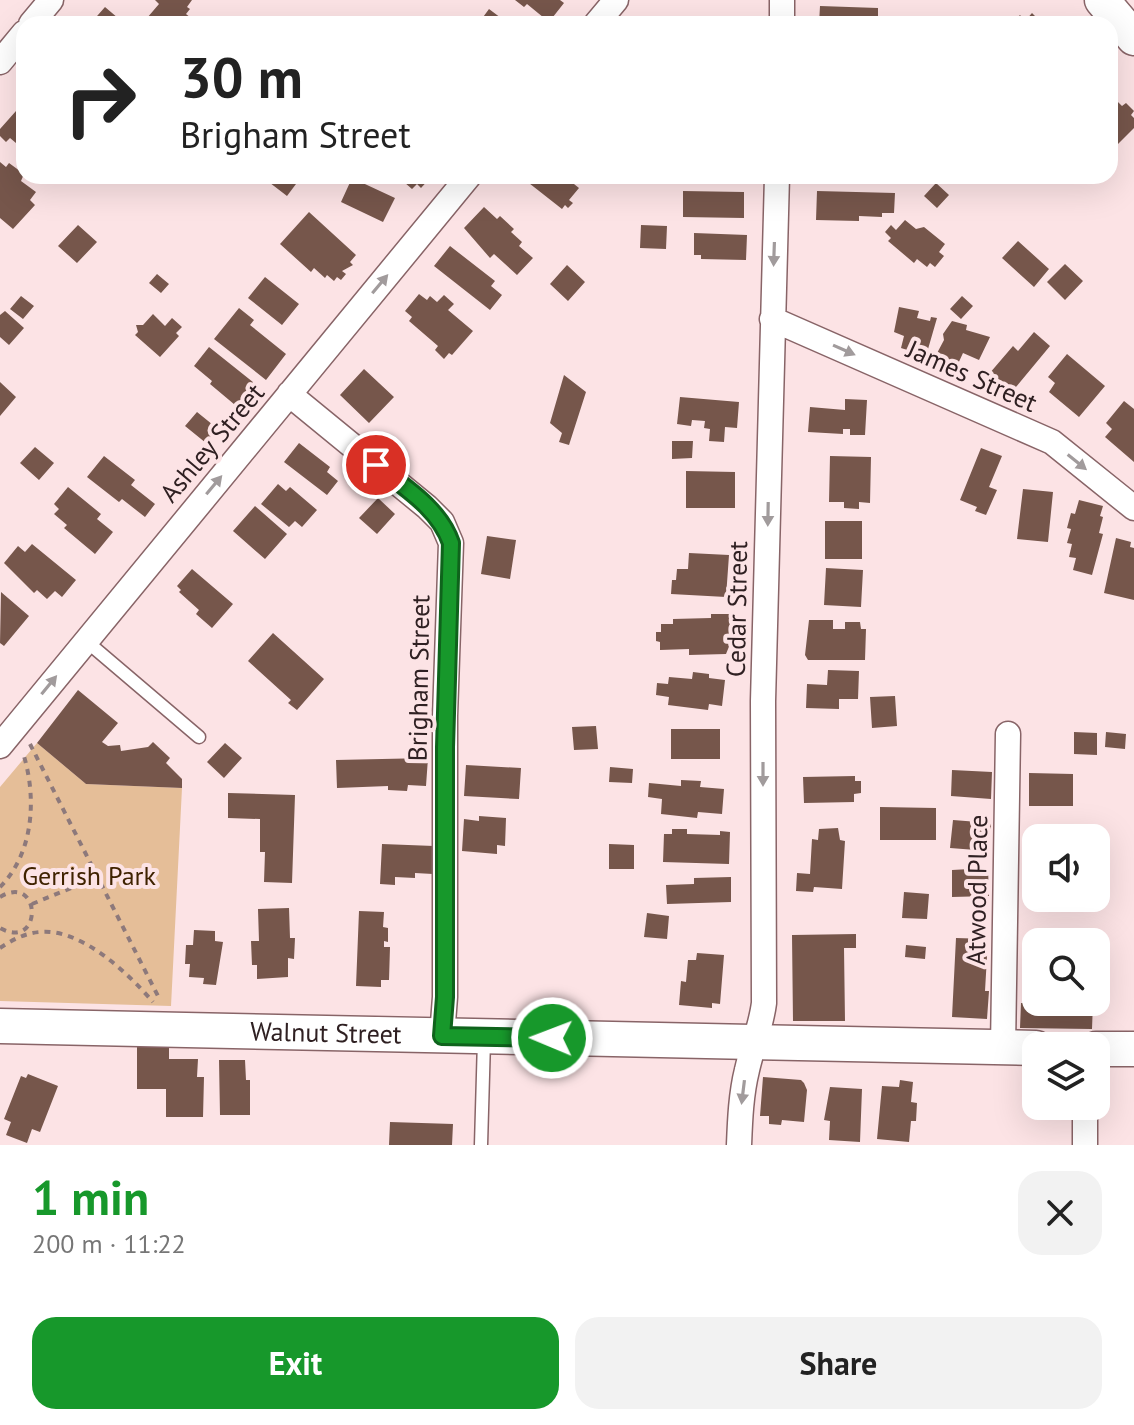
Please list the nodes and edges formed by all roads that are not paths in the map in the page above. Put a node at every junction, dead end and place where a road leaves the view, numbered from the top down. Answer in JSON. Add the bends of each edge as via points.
{"nodes":[{"id":1,"x":51,"y":0,"type":"edge"},
{"id":2,"x":616,"y":0,"type":"edge"},
{"id":3,"x":1102,"y":0,"type":"edge"},
{"id":4,"x":38,"y":16,"type":"edge"},
{"id":5,"x":603,"y":16,"type":"edge"},
{"id":6,"x":1115,"y":16,"type":"edge"},
{"id":7,"x":1118,"y":19,"type":"edge"},
{"id":8,"x":1134,"y":38,"type":"edge"},
{"id":9,"x":16,"y":43,"type":"edge"},
{"id":10,"x":0,"y":62,"type":"edge"},
{"id":11,"x":462,"y":184,"type":"edge"},
{"id":12,"x":777,"y":184,"type":"edge"},
{"id":13,"x":772,"y":319,"type":"junction"},
{"id":14,"x":289,"y":394,"type":"junction"},
{"id":15,"x":1134,"y":508,"type":"edge"},
{"id":16,"x":85,"y":640,"type":"junction"},
{"id":17,"x":1008,"y":734,"type":"dead end"},
{"id":18,"x":199,"y":737,"type":"dead end"},
{"id":19,"x":11,"y":748,"type":"edge"},
{"id":20,"x":0,"y":1026,"type":"edge"},
{"id":21,"x":442,"y":1036,"type":"junction"},
{"id":22,"x":484,"y":1037,"type":"junction"},
{"id":23,"x":757,"y":1042,"type":"junction"},
{"id":24,"x":1020,"y":1047,"type":"edge"},
{"id":25,"x":1110,"y":1049,"type":"edge"},
{"id":26,"x":1134,"y":1049,"type":"edge"},
{"id":27,"x":1085,"y":1120,"type":"edge"},
{"id":28,"x":481,"y":1145,"type":"edge"},
{"id":29,"x":739,"y":1145,"type":"edge"},
{"id":30,"x":1085,"y":1145,"type":"edge"}],
"edges":[{"from":1,"to":4,"type":"street"},
{"from":2,"to":5,"type":"street"},
{"from":3,"to":6,"type":"main road"},
{"from":7,"to":8,"type":"main road"},
{"from":9,"to":10,"type":"street"},
{"from":14,"to":11,"type":"street","name":"Ashley Street","one_way":true},
{"from":12,"to":13,"type":"street","name":"Cedar Street","one_way":true},
{"from":13,"to":15,"type":"street","name":"James Street","one_way":true,"via":[[1052,442]]},
{"from":13,"to":23,"type":"street","name":"Cedar Street","one_way":true,"via":[[763,701],[764,1003]]},
{"from":16,"to":14,"type":"street","name":"Ashley Street","one_way":true},
{"from":14,"to":21,"type":"street","name":"Brigham Street","via":[[427,507],[442,522],[451,543]]},
{"from":16,"to":18,"type":"lane"},
{"from":19,"to":16,"type":"street","name":"Ashley Street","one_way":true},
{"from":17,"to":24,"type":"street","name":"Atwood Place"},
{"from":20,"to":21,"type":"main road","name":"Walnut Street"},
{"from":21,"to":22,"type":"main road","name":"Walnut Street"},
{"from":22,"to":23,"type":"main road","name":"Walnut Street"},
{"from":22,"to":28,"type":"lane"},
{"from":23,"to":24,"type":"main road","name":"Walnut Street"},
{"from":23,"to":29,"type":"street","name":"Cedar Street","one_way":true,"via":[[742,1091]]},
{"from":25,"to":26,"type":"main road"},
{"from":27,"to":30,"type":"street"}]}
